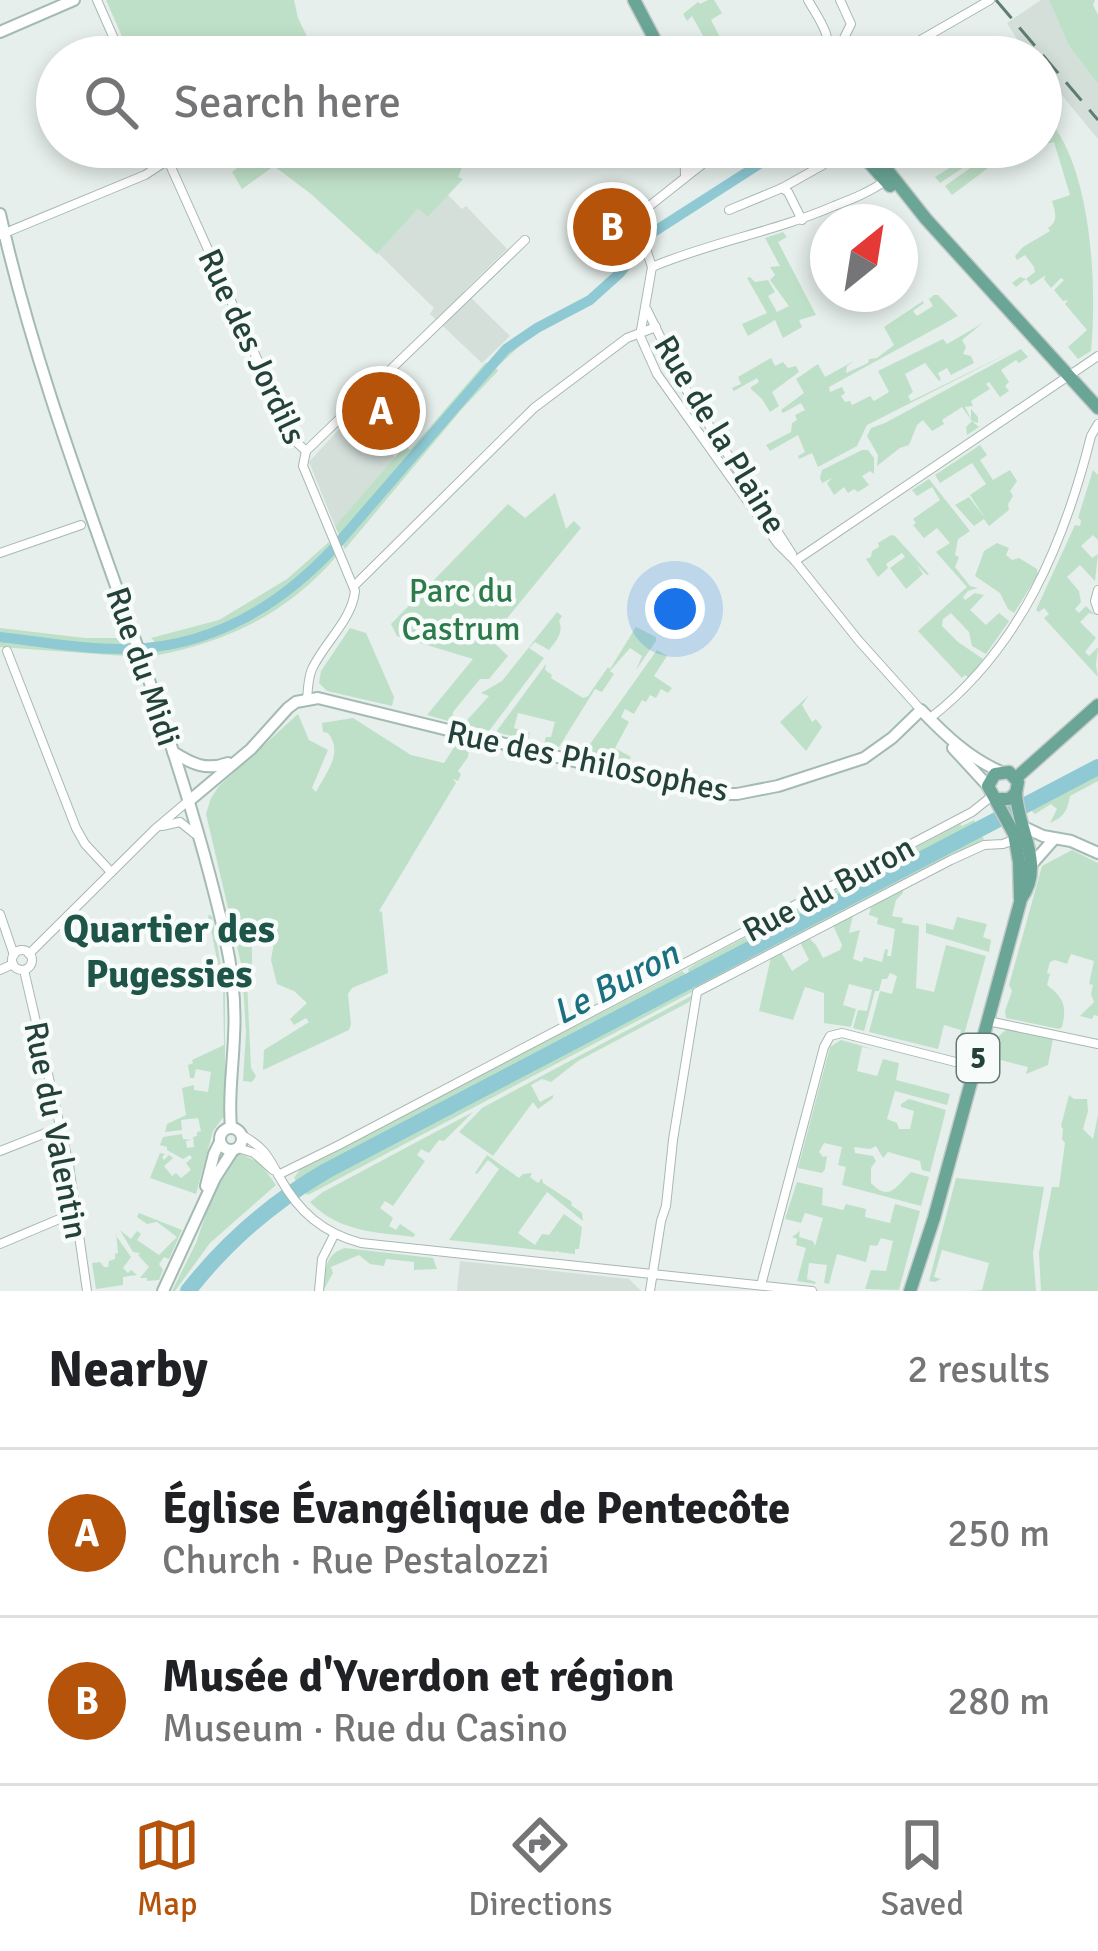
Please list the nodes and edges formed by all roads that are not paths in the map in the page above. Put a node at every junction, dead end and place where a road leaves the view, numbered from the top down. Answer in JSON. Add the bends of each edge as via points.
{"nodes":[{"id":1,"x":74,"y":0,"type":"edge"},
{"id":2,"x":98,"y":0,"type":"edge"},
{"id":3,"x":634,"y":0,"type":"edge"},
{"id":4,"x":840,"y":0,"type":"edge"},
{"id":5,"x":990,"y":0,"type":"edge"},
{"id":6,"x":810,"y":1,"type":"edge"},
{"id":7,"x":851,"y":24,"type":"junction"},
{"id":8,"x":0,"y":32,"type":"edge"},
{"id":9,"x":827,"y":34,"type":"joint"},
{"id":10,"x":113,"y":36,"type":"edge"},
{"id":11,"x":653,"y":36,"type":"edge"},
{"id":12,"x":845,"y":36,"type":"edge"},
{"id":13,"x":927,"y":36,"type":"edge"},
{"id":14,"x":155,"y":168,"type":"edge"},
{"id":15,"x":171,"y":168,"type":"edge"},
{"id":16,"x":684,"y":168,"type":"edge"},
{"id":17,"x":690,"y":168,"type":"edge"},
{"id":18,"x":699,"y":168,"type":"edge"},
{"id":19,"x":818,"y":168,"type":"edge"},
{"id":20,"x":877,"y":168,"type":"edge"},
{"id":21,"x":882,"y":168,"type":"edge"},
{"id":22,"x":888,"y":178,"type":"junction"},
{"id":23,"x":684,"y":180,"type":"junction"},
{"id":24,"x":782,"y":188,"type":"junction"},
{"id":25,"x":729,"y":210,"type":"dead end"},
{"id":26,"x":0,"y":214,"type":"edge"},
{"id":27,"x":802,"y":220,"type":"junction"},
{"id":28,"x":2,"y":234,"type":"edge"},
{"id":29,"x":525,"y":240,"type":"dead end"},
{"id":30,"x":652,"y":267,"type":"junction"},
{"id":31,"x":646,"y":308,"type":"junction"},
{"id":32,"x":656,"y":327,"type":"junction"},
{"id":33,"x":640,"y":331,"type":"junction"},
{"id":34,"x":1098,"y":356,"type":"edge"},
{"id":35,"x":1069,"y":376,"type":"junction"},
{"id":36,"x":1098,"y":408,"type":"edge"},
{"id":37,"x":1097,"y":426,"type":"edge"},
{"id":38,"x":305,"y":451,"type":"junction"},
{"id":39,"x":82,"y":525,"type":"dead end"},
{"id":40,"x":0,"y":553,"type":"edge"},
{"id":41,"x":795,"y":561,"type":"junction"},
{"id":42,"x":354,"y":586,"type":"junction"},
{"id":43,"x":1098,"y":590,"type":"edge"},
{"id":44,"x":1098,"y":610,"type":"edge"},
{"id":45,"x":7,"y":651,"type":"dead end"},
{"id":46,"x":307,"y":699,"type":"junction"},
{"id":47,"x":1098,"y":705,"type":"edge"},
{"id":48,"x":925,"y":714,"type":"junction"},
{"id":49,"x":940,"y":731,"type":"junction"},
{"id":50,"x":173,"y":752,"type":"junction"},
{"id":51,"x":247,"y":752,"type":"junction"},
{"id":52,"x":999,"y":771,"type":"junction"},
{"id":53,"x":1016,"y":790,"type":"junction"},
{"id":54,"x":994,"y":797,"type":"junction"},
{"id":55,"x":189,"y":800,"type":"junction"},
{"id":56,"x":155,"y":829,"type":"junction"},
{"id":57,"x":1018,"y":829,"type":"junction"},
{"id":58,"x":1054,"y":839,"type":"junction"},
{"id":59,"x":200,"y":843,"type":"junction"},
{"id":60,"x":1098,"y":853,"type":"edge"},
{"id":61,"x":1030,"y":865,"type":"junction"},
{"id":62,"x":111,"y":872,"type":"junction"},
{"id":63,"x":1021,"y":899,"type":"junction"},
{"id":64,"x":0,"y":914,"type":"edge"},
{"id":65,"x":29,"y":954,"type":"junction"},
{"id":66,"x":13,"y":959,"type":"junction"},
{"id":67,"x":0,"y":970,"type":"edge"},
{"id":68,"x":24,"y":970,"type":"junction"},
{"id":69,"x":988,"y":1021,"type":"junction"},
{"id":70,"x":1098,"y":1044,"type":"edge"},
{"id":71,"x":975,"y":1067,"type":"junction"},
{"id":72,"x":61,"y":1127,"type":"junction"},
{"id":73,"x":236,"y":1140,"type":"junction"},
{"id":74,"x":0,"y":1151,"type":"edge"},
{"id":75,"x":281,"y":1179,"type":"junction"},
{"id":76,"x":201,"y":1207,"type":"junction"},
{"id":77,"x":76,"y":1212,"type":"junction"},
{"id":78,"x":334,"y":1235,"type":"junction"},
{"id":79,"x":0,"y":1244,"type":"edge"},
{"id":80,"x":654,"y":1274,"type":"junction"},
{"id":81,"x":764,"y":1287,"type":"edge"},
{"id":82,"x":87,"y":1291,"type":"edge"},
{"id":83,"x":163,"y":1291,"type":"edge"},
{"id":84,"x":319,"y":1291,"type":"edge"},
{"id":85,"x":650,"y":1291,"type":"edge"},
{"id":86,"x":812,"y":1291,"type":"edge"},
{"id":87,"x":914,"y":1291,"type":"edge"}],
"edges":[{"from":1,"to":8,"type":"main road"},
{"from":2,"to":10,"type":"street"},
{"from":3,"to":11,"type":"main road"},
{"from":4,"to":7,"type":"street"},
{"from":5,"to":13,"type":"street"},
{"from":6,"to":9,"type":"street"},
{"from":7,"to":9,"type":"street"},
{"from":7,"to":12,"type":"street"},
{"from":14,"to":28,"type":"street"},
{"from":15,"to":38,"type":"street","name":"Rue des Jordils"},
{"from":16,"to":23,"type":"street"},
{"from":17,"to":23,"type":"street"},
{"from":18,"to":23,"type":"street"},
{"from":19,"to":24,"type":"street"},
{"from":20,"to":22,"type":"main road"},
{"from":21,"to":22,"type":"main road"},
{"from":22,"to":27,"type":"street"},
{"from":22,"to":35,"type":"main road"},
{"from":23,"to":30,"type":"street","name":"Rue de la Plaine","via":[[638,215]]},
{"from":24,"to":25,"type":"street"},
{"from":24,"to":27,"type":"street"},
{"from":26,"to":28,"type":"main road","name":"Rue du Midi"},
{"from":27,"to":30,"type":"street"},
{"from":28,"to":50,"type":"main road","name":"Rue du Midi"},
{"from":29,"to":38,"type":"street"},
{"from":30,"to":31,"type":"street","name":"Rue de la Plaine"},
{"from":31,"to":32,"type":"street","name":"Rue de la Plaine"},
{"from":31,"to":33,"type":"street","name":"Rue de la Plaine"},
{"from":32,"to":33,"type":"street"},
{"from":32,"to":41,"type":"street","name":"Rue de la Plaine","via":[[687,392]]},
{"from":33,"to":41,"type":"street","name":"Rue de la Plaine","via":[[657,374]]},
{"from":33,"to":42,"type":"street","via":[[531,410]]},
{"from":34,"to":35,"type":"street"},
{"from":35,"to":36,"type":"main road"},
{"from":35,"to":41,"type":"street"},
{"from":37,"to":48,"type":"street","via":[[1033,594],[964,689]]},
{"from":38,"to":42,"type":"street","name":"Rue des Jordils","via":[[303,466]]},
{"from":39,"to":40,"type":"street"},
{"from":41,"to":48,"type":"street","name":"Rue de la Plaine"},
{"from":42,"to":46,"type":"street","via":[[354,601],[313,668]]},
{"from":43,"to":44,"type":"street"},
{"from":45,"to":62,"type":"street","via":[[76,828]]},
{"from":46,"to":48,"type":"main road","name":"Rue des Philosophes","via":[[737,794],[863,758]]},
{"from":46,"to":51,"type":"main road"},
{"from":47,"to":53,"type":"main road"},
{"from":48,"to":49,"type":"main road","name":"Rue de la Plaine"},
{"from":49,"to":52,"type":"main road","name":"Rue de la Plaine"},
{"from":49,"to":54,"type":"main road","name":"Rue de la Plaine"},
{"from":50,"to":51,"type":"main road","via":[[203,767]]},
{"from":50,"to":55,"type":"main road","name":"Rue du Midi"},
{"from":51,"to":55,"type":"main road"},
{"from":52,"to":53,"type":"main road","via":[[1009,772]]},
{"from":52,"to":54,"type":"main road","via":[[991,777]]},
{"from":53,"to":54,"type":"main road","via":[[1010,799]]},
{"from":53,"to":57,"type":"main road","number":"5"},
{"from":54,"to":57,"type":"main road","number":"5"},
{"from":54,"to":75,"type":"street","name":"Rue du Buron"},
{"from":55,"to":56,"type":"street"},
{"from":55,"to":59,"type":"main road","name":"Rue du Midi"},
{"from":56,"to":59,"type":"street","via":[[181,822]]},
{"from":56,"to":62,"type":"street"},
{"from":57,"to":58,"type":"main road"},
{"from":57,"to":61,"type":"main road","number":"5"},
{"from":57,"to":63,"type":"main road","number":"5"},
{"from":57,"to":80,"type":"street","via":[[1003,844],[951,860],[697,992]]},
{"from":58,"to":60,"type":"main road"},
{"from":58,"to":61,"type":"main road"},
{"from":59,"to":73,"type":"main road","name":"Rue du Midi","via":[[232,986]]},
{"from":61,"to":63,"type":"main road","number":"5"},
{"from":62,"to":65,"type":"street"},
{"from":63,"to":69,"type":"main road","number":"5"},
{"from":64,"to":66,"type":"street"},
{"from":65,"to":66,"type":"street"},
{"from":65,"to":68,"type":"street"},
{"from":66,"to":67,"type":"street"},
{"from":66,"to":68,"type":"street"},
{"from":68,"to":72,"type":"street","name":"Rue du Valentin"},
{"from":69,"to":70,"type":"street"},
{"from":69,"to":71,"type":"main road","number":"5"},
{"from":71,"to":81,"type":"street","via":[[830,1036]]},
{"from":71,"to":87,"type":"main road","number":"5"},
{"from":72,"to":74,"type":"street"},
{"from":72,"to":77,"type":"street","name":"Rue du Valentin"},
{"from":73,"to":75,"type":"street","via":[[257,1144]]},
{"from":73,"to":76,"type":"main road","name":"Rue du Midi"},
{"from":73,"to":76,"type":"main road","name":"Rue du Midi","via":[[222,1132]]},
{"from":75,"to":78,"type":"street"},
{"from":76,"to":83,"type":"main road","name":"Rue du Midi"},
{"from":77,"to":79,"type":"street"},
{"from":77,"to":82,"type":"street","name":"Rue du Valentin"},
{"from":78,"to":80,"type":"street"},
{"from":78,"to":84,"type":"street"},
{"from":80,"to":81,"type":"street"},
{"from":80,"to":85,"type":"street"},
{"from":81,"to":86,"type":"street"}]}
